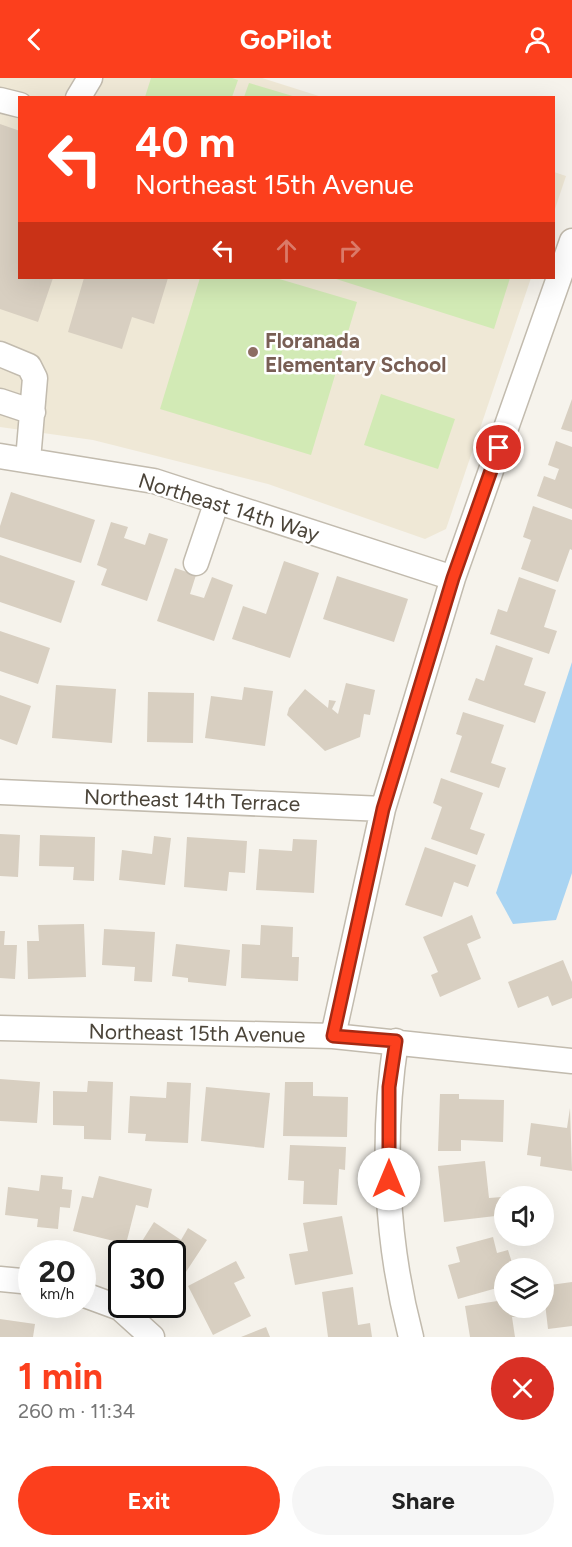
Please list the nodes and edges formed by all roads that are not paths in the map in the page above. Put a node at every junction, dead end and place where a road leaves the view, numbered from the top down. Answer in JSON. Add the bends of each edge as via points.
{"nodes":[{"id":1,"x":90,"y":78,"type":"edge"},
{"id":2,"x":79,"y":96,"type":"edge"},
{"id":3,"x":0,"y":100,"type":"edge"},
{"id":4,"x":18,"y":104,"type":"edge"},
{"id":5,"x":572,"y":241,"type":"edge"},
{"id":6,"x":0,"y":354,"type":"edge"},
{"id":7,"x":0,"y":401,"type":"edge"},
{"id":8,"x":33,"y":412,"type":"junction"},
{"id":9,"x":0,"y":456,"type":"edge"},
{"id":10,"x":28,"y":460,"type":"junction"},
{"id":11,"x":217,"y":501,"type":"junction"},
{"id":12,"x":196,"y":563,"type":"dead end"},
{"id":13,"x":453,"y":578,"type":"junction"},
{"id":14,"x":0,"y":792,"type":"edge"},
{"id":15,"x":383,"y":809,"type":"junction"},
{"id":16,"x":0,"y":1028,"type":"edge"},
{"id":17,"x":333,"y":1036,"type":"junction"},
{"id":18,"x":396,"y":1041,"type":"junction"},
{"id":19,"x":572,"y":1061,"type":"edge"},
{"id":20,"x":0,"y":1279,"type":"edge"},
{"id":21,"x":18,"y":1281,"type":"edge"},
{"id":22,"x":96,"y":1299,"type":"edge"},
{"id":23,"x":152,"y":1337,"type":"edge"},
{"id":24,"x":411,"y":1337,"type":"edge"}],
"edges":[{"from":1,"to":2,"type":"street"},
{"from":3,"to":4,"type":"street"},
{"from":5,"to":13,"type":"street"},
{"from":6,"to":8,"type":"street","via":[[21,361],[32,372]]},
{"from":7,"to":8,"type":"street"},
{"from":8,"to":10,"type":"street"},
{"from":9,"to":10,"type":"street","name":"Northeast 14th Way"},
{"from":10,"to":11,"type":"street","name":"Northeast 14th Way","via":[[154,481]]},
{"from":11,"to":12,"type":"street"},
{"from":11,"to":13,"type":"street","name":"Northeast 14th Way"},
{"from":13,"to":15,"type":"street"},
{"from":14,"to":15,"type":"street","name":"Northeast 14th Terrace"},
{"from":15,"to":17,"type":"street"},
{"from":16,"to":17,"type":"street","name":"Northeast 15th Avenue"},
{"from":17,"to":18,"type":"street","name":"Northeast 15th Avenue"},
{"from":18,"to":19,"type":"street","name":"Northeast 15th Avenue"},
{"from":18,"to":24,"type":"street","via":[[389,1087],[390,1225]]},
{"from":20,"to":21,"type":"street"},
{"from":22,"to":23,"type":"street","via":[[120,1308]]}]}
